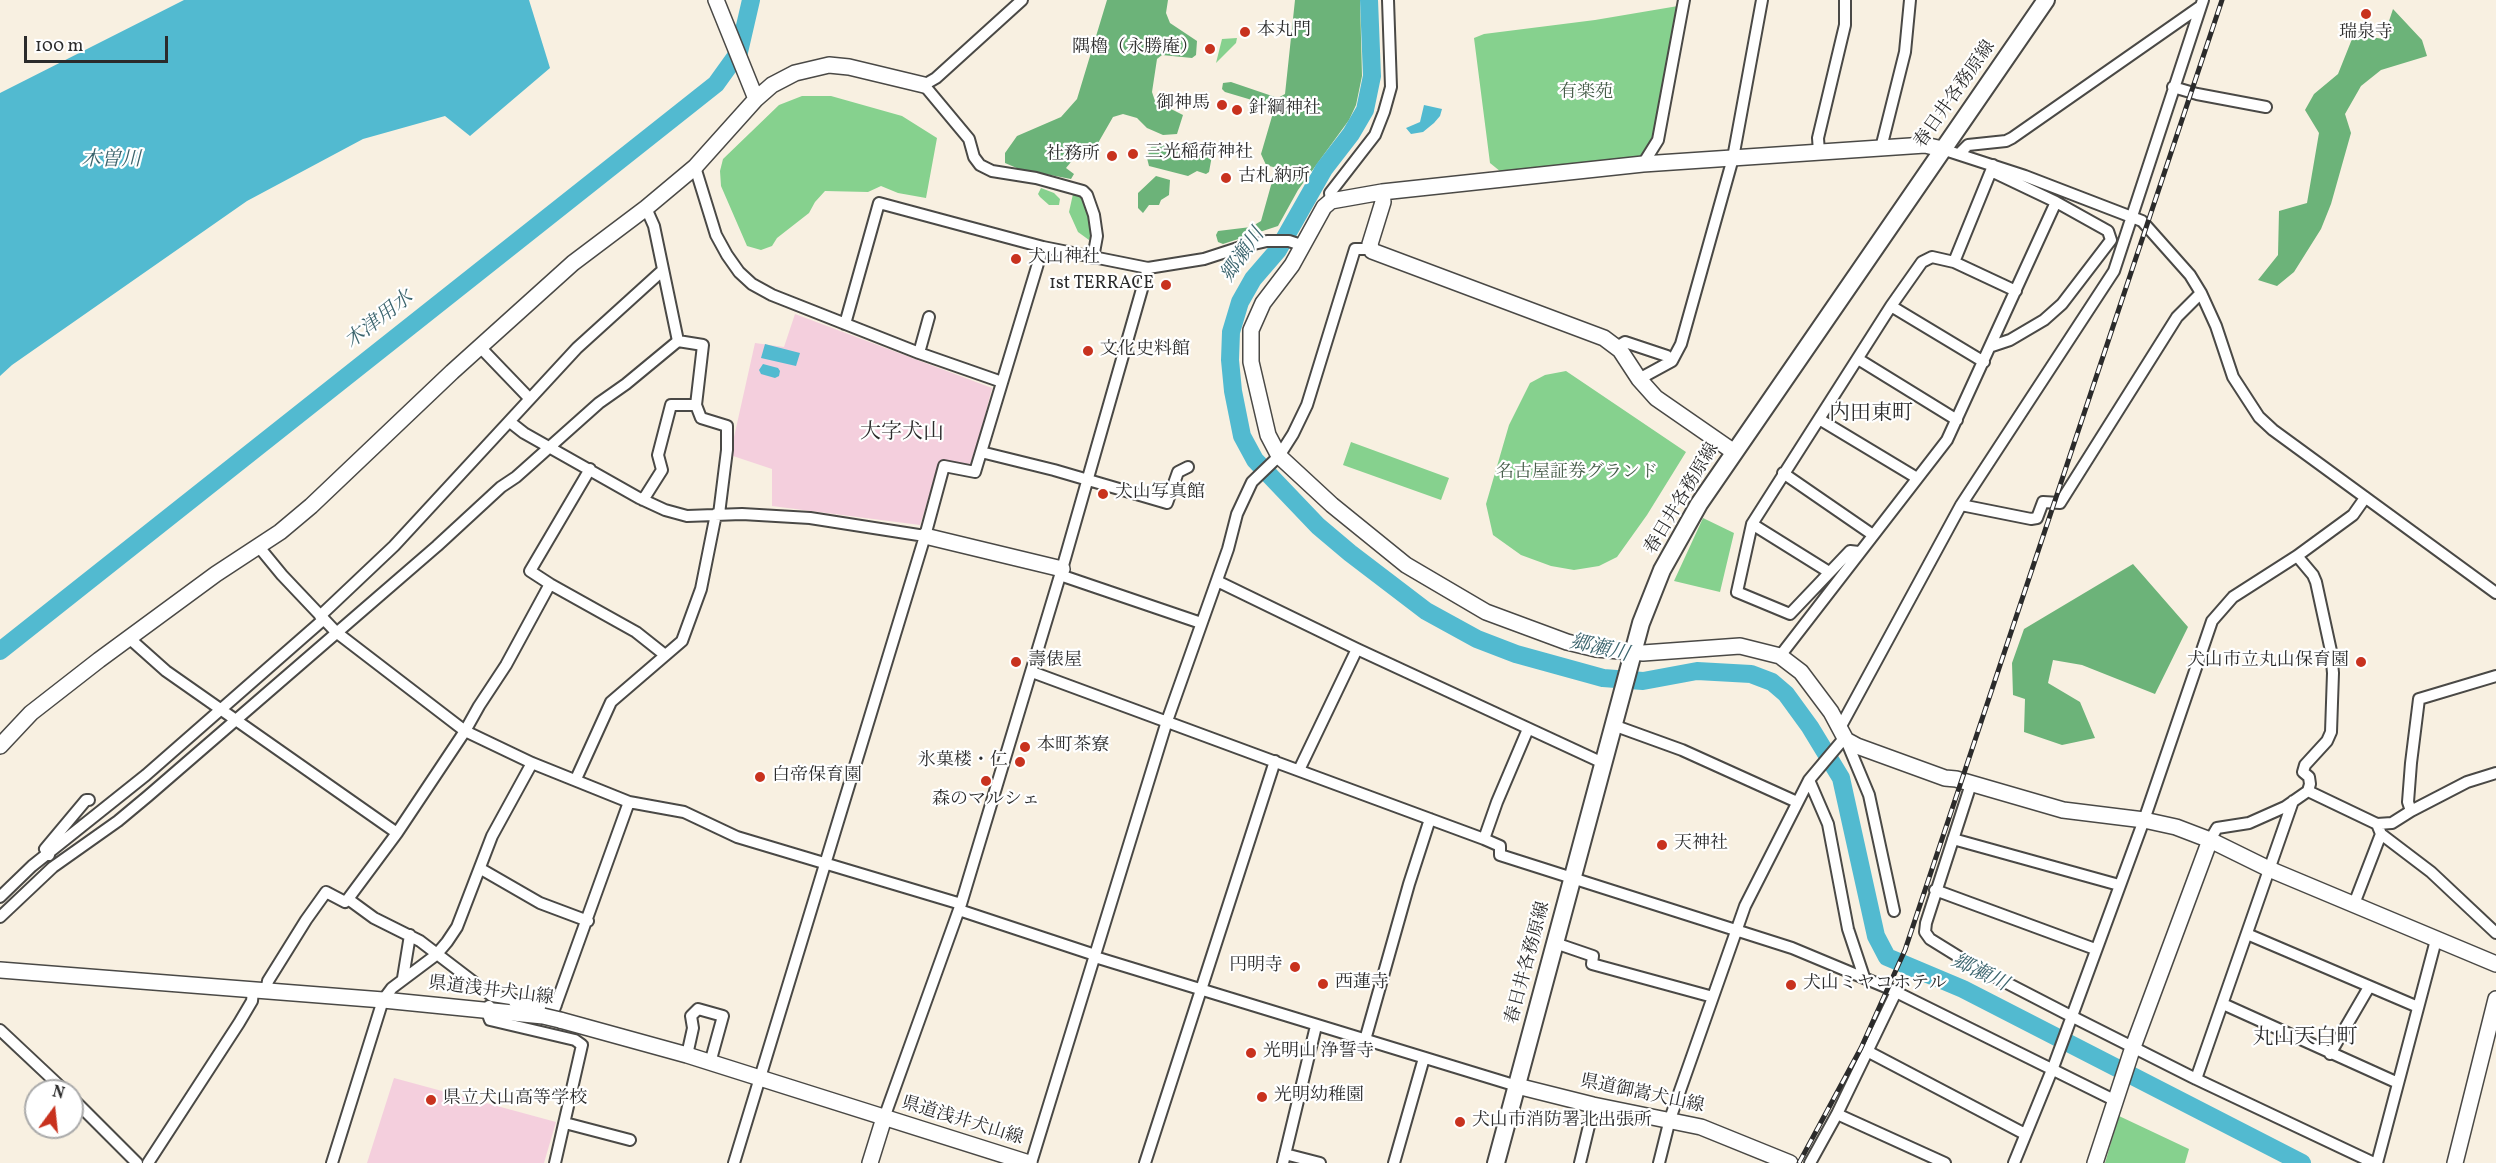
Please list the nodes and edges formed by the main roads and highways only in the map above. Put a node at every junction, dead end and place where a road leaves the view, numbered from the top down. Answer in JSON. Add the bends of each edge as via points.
{"nodes":[{"id":1,"x":2046,"y":0,"type":"edge"},
{"id":2,"x":1496,"y":1163,"type":"edge"}],
"edges":[{"from":1,"to":2,"type":"main road","name":"春日井各務原線","via":[[1734,452],[1673,549],[1651,596],[1622,693]]}]}
